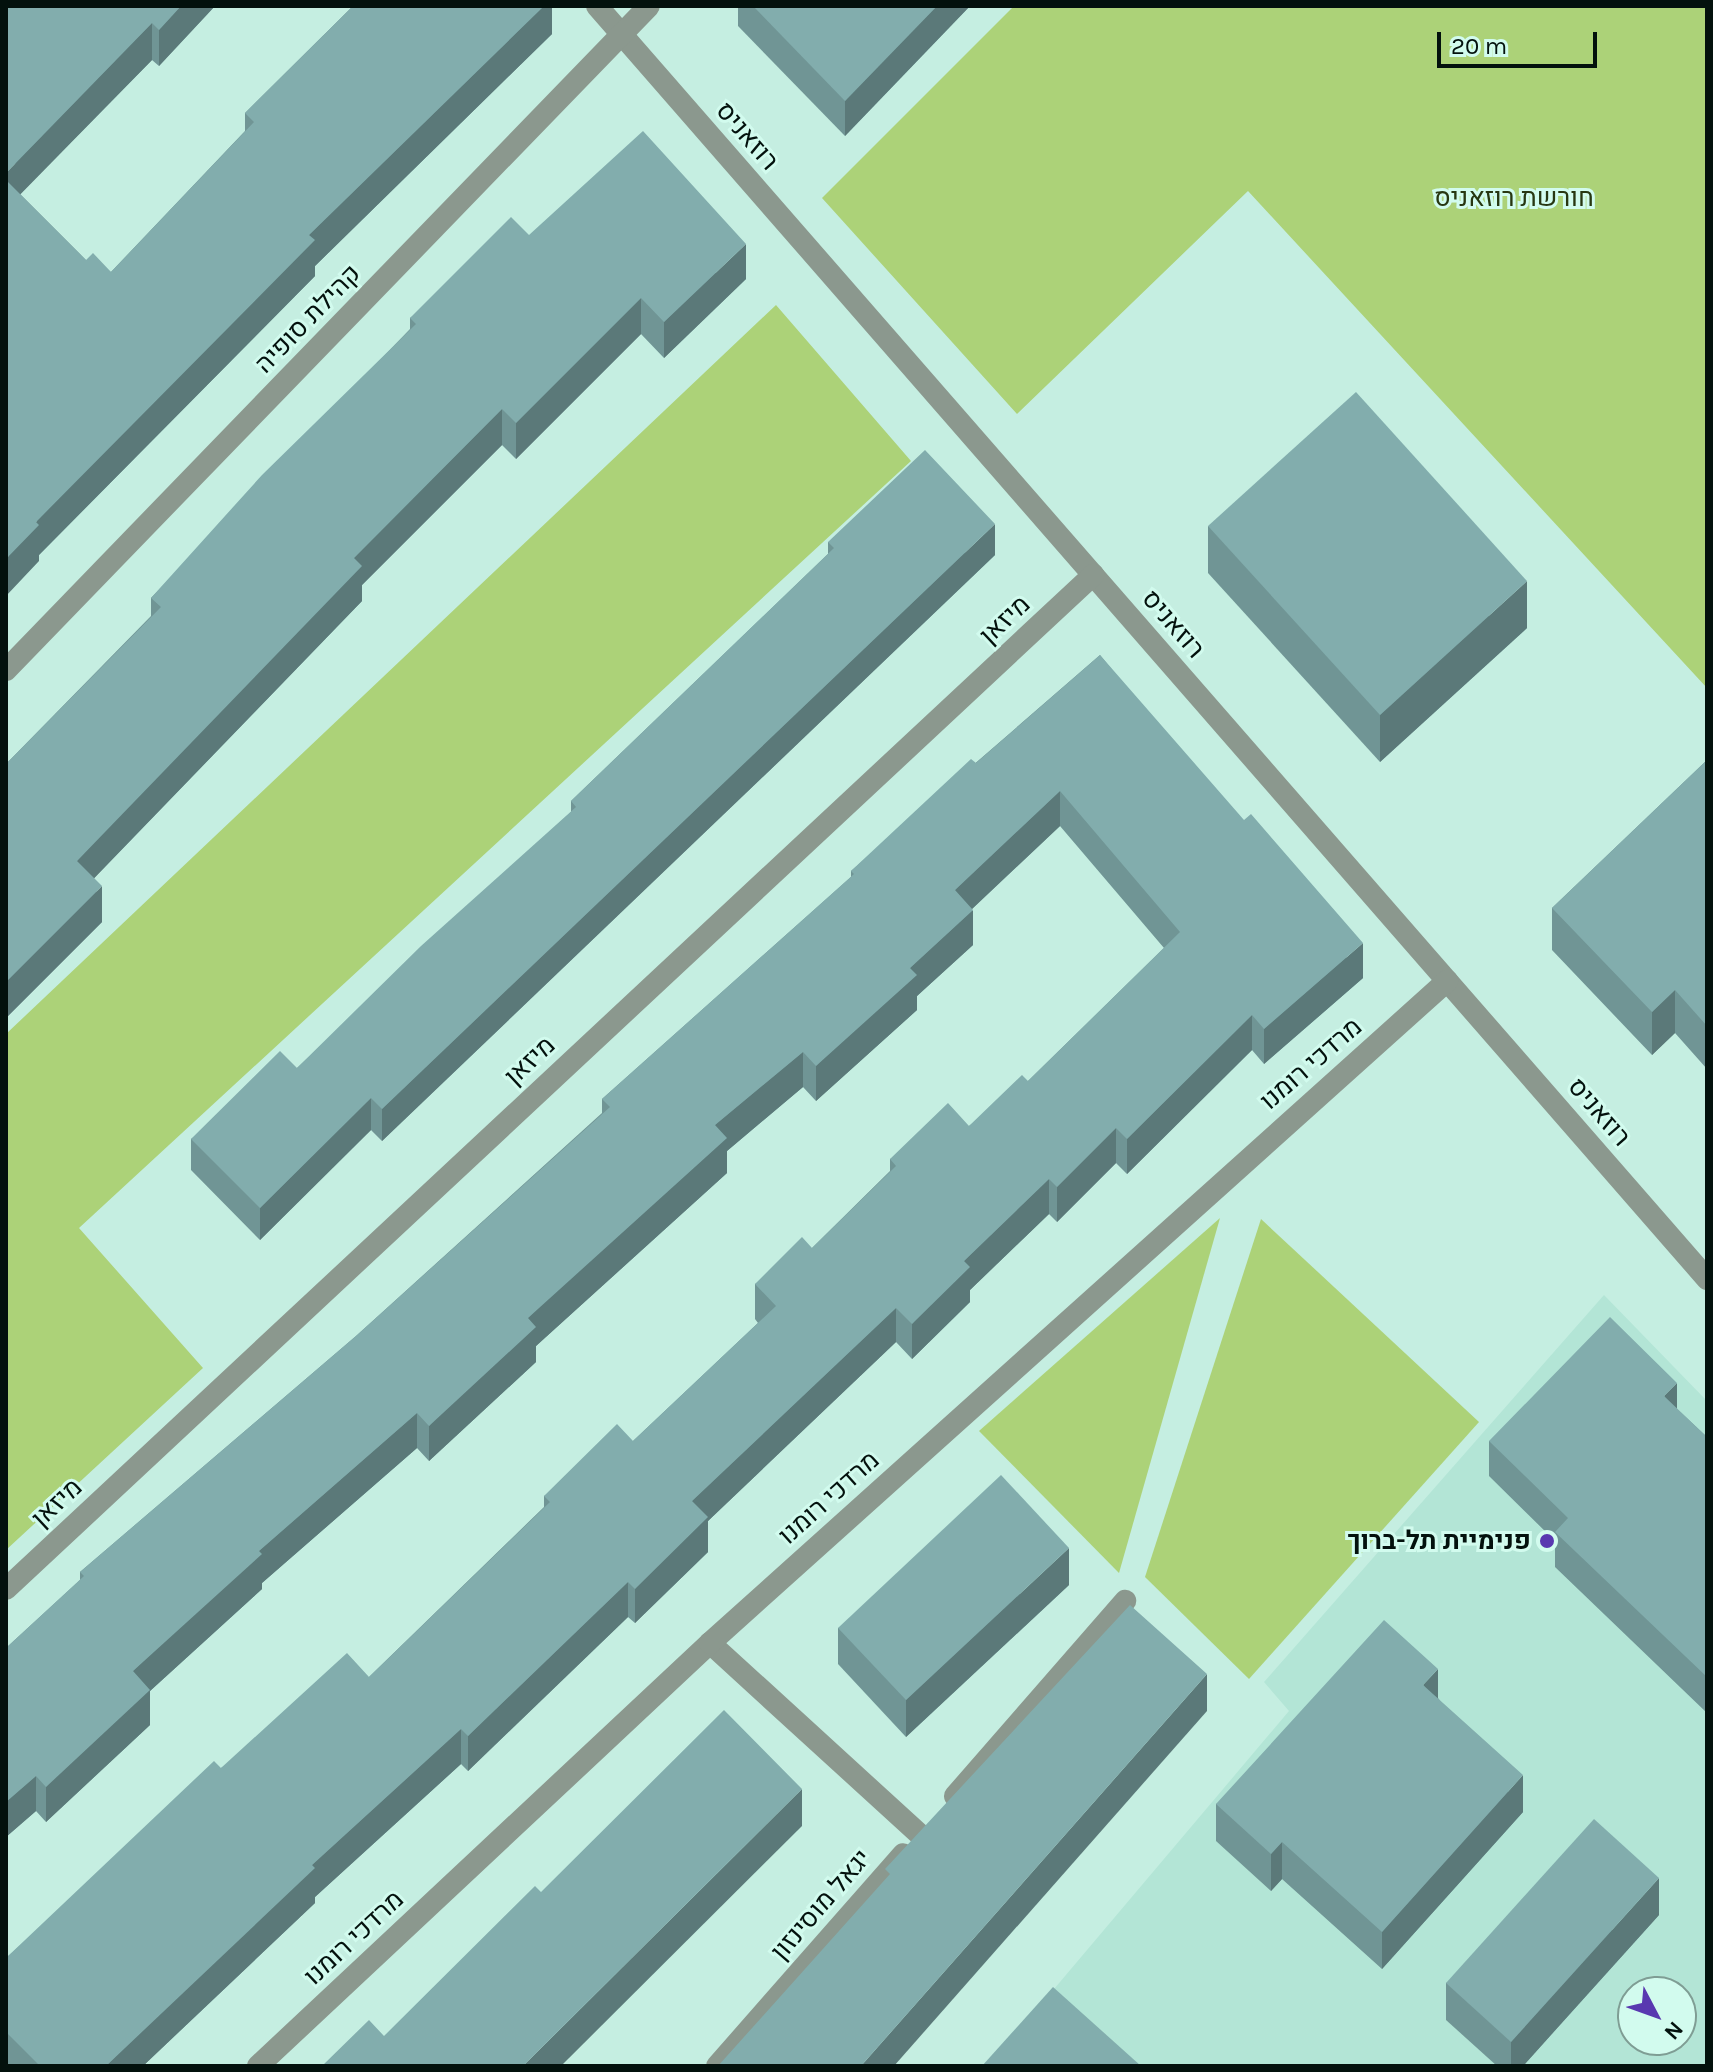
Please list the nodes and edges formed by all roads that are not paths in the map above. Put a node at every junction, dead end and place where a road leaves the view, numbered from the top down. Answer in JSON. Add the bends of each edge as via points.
{"nodes":[{"id":1,"x":597,"y":6,"type":"edge"},
{"id":2,"x":649,"y":6,"type":"edge"},
{"id":3,"x":622,"y":35,"type":"junction"},
{"id":4,"x":1093,"y":575,"type":"junction"},
{"id":5,"x":6,"y":670,"type":"edge"},
{"id":6,"x":1447,"y":981,"type":"junction"},
{"id":7,"x":1707,"y":1279,"type":"edge"},
{"id":8,"x":6,"y":1589,"type":"edge"},
{"id":9,"x":1125,"y":1601,"type":"dead end"},
{"id":10,"x":710,"y":1643,"type":"junction"},
{"id":11,"x":920,"y":1835,"type":"junction"},
{"id":12,"x":258,"y":2066,"type":"edge"},
{"id":13,"x":717,"y":2066,"type":"edge"}],
"edges":[{"from":1,"to":3,"type":"street","name":"רוזאניס"},
{"from":2,"to":3,"type":"street","name":"קהילת סופיה"},
{"from":3,"to":4,"type":"street","name":"רוזאניס"},
{"from":3,"to":5,"type":"street","name":"קהילת סופיה"},
{"from":4,"to":6,"type":"street","name":"רוזאניס"},
{"from":4,"to":8,"type":"street","name":"מיזאן"},
{"from":6,"to":7,"type":"street","name":"רוזאניס"},
{"from":6,"to":10,"type":"street","name":"מרדכי רומנו"},
{"from":9,"to":11,"type":"street","name":"יגאל מוסינזון"},
{"from":10,"to":11,"type":"street"},
{"from":10,"to":12,"type":"street","name":"מרדכי רומנו"},
{"from":11,"to":13,"type":"street","name":"יגאל מוסינזון"}]}
